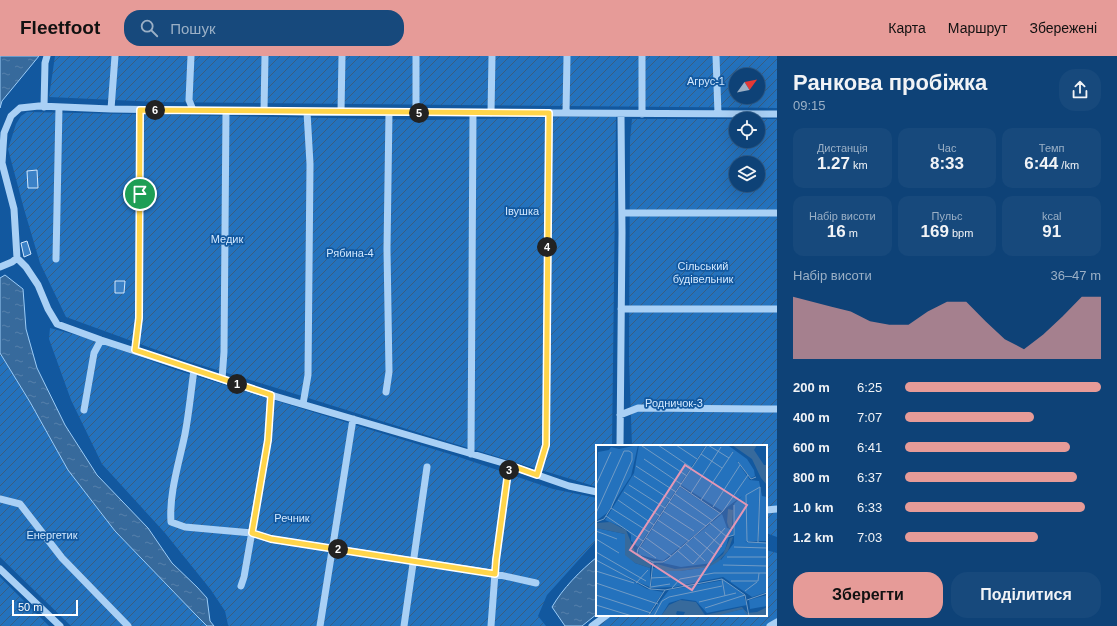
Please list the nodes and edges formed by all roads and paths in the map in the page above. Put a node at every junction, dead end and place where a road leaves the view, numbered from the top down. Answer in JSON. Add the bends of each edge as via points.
{"nodes":[{"id":1,"x":47,"y":56,"type":"edge"},
{"id":2,"x":115,"y":56,"type":"edge"},
{"id":3,"x":191,"y":56,"type":"edge"},
{"id":4,"x":265,"y":56,"type":"edge"},
{"id":5,"x":342,"y":56,"type":"edge"},
{"id":6,"x":416,"y":56,"type":"edge"},
{"id":7,"x":492,"y":56,"type":"edge"},
{"id":8,"x":566,"y":56,"type":"edge"},
{"id":9,"x":642,"y":56,"type":"edge"},
{"id":10,"x":716,"y":56,"type":"edge"},
{"id":11,"x":44,"y":107,"type":"junction"},
{"id":12,"x":59,"y":107,"type":"junction"},
{"id":13,"x":111,"y":110,"type":"junction"},
{"id":14,"x":140,"y":110,"type":"junction"},
{"id":15,"x":193,"y":110,"type":"junction"},
{"id":16,"x":226,"y":111,"type":"junction"},
{"id":17,"x":264,"y":111,"type":"junction"},
{"id":18,"x":307,"y":112,"type":"junction"},
{"id":19,"x":341,"y":112,"type":"junction"},
{"id":20,"x":389,"y":112,"type":"junction"},
{"id":21,"x":416,"y":112,"type":"junction"},
{"id":22,"x":473,"y":113,"type":"junction"},
{"id":23,"x":491,"y":113,"type":"junction"},
{"id":24,"x":549,"y":113,"type":"junction"},
{"id":25,"x":566,"y":114,"type":"junction"},
{"id":26,"x":621,"y":114,"type":"junction"},
{"id":27,"x":642,"y":114,"type":"junction"},
{"id":28,"x":718,"y":114,"type":"junction"},
{"id":29,"x":777,"y":114,"type":"edge"},
{"id":30,"x":622,"y":213,"type":"junction"},
{"id":31,"x":777,"y":213,"type":"edge"},
{"id":32,"x":17,"y":258,"type":"junction"},
{"id":33,"x":56,"y":259,"type":"dead end"},
{"id":34,"x":0,"y":267,"type":"edge"},
{"id":35,"x":621,"y":309,"type":"junction"},
{"id":36,"x":777,"y":310,"type":"edge"},
{"id":37,"x":101,"y":340,"type":"junction"},
{"id":38,"x":135,"y":350,"type":"junction"},
{"id":39,"x":194,"y":370,"type":"junction"},
{"id":40,"x":222,"y":379,"type":"junction"},
{"id":41,"x":386,"y":392,"type":"dead end"},
{"id":42,"x":271,"y":395,"type":"junction"},
{"id":43,"x":303,"y":404,"type":"junction"},
{"id":44,"x":777,"y":409,"type":"edge"},
{"id":45,"x":84,"y":410,"type":"dead end"},
{"id":46,"x":620,"y":415,"type":"junction"},
{"id":47,"x":353,"y":419,"type":"junction"},
{"id":48,"x":620,"y":445,"type":"edge"},
{"id":49,"x":471,"y":454,"type":"junction"},
{"id":50,"x":509,"y":465,"type":"junction"},
{"id":51,"x":427,"y":467,"type":"dead end"},
{"id":52,"x":537,"y":475,"type":"junction"},
{"id":53,"x":596,"y":492,"type":"edge"},
{"id":54,"x":0,"y":499,"type":"edge"},
{"id":55,"x":777,"y":509,"type":"edge"},
{"id":56,"x":767,"y":510,"type":"edge"},
{"id":57,"x":252,"y":533,"type":"junction"},
{"id":58,"x":333,"y":548,"type":"junction"},
{"id":59,"x":413,"y":561,"type":"junction"},
{"id":60,"x":0,"y":569,"type":"edge"},
{"id":61,"x":495,"y":574,"type":"junction"},
{"id":62,"x":536,"y":583,"type":"dead end"},
{"id":63,"x":241,"y":586,"type":"dead end"},
{"id":64,"x":606,"y":616,"type":"edge"},
{"id":65,"x":777,"y":622,"type":"edge"},
{"id":66,"x":60,"y":626,"type":"edge"},
{"id":67,"x":128,"y":626,"type":"edge"},
{"id":68,"x":320,"y":626,"type":"edge"},
{"id":69,"x":404,"y":626,"type":"edge"},
{"id":70,"x":491,"y":626,"type":"edge"},
{"id":71,"x":592,"y":626,"type":"edge"},
{"id":72,"x":770,"y":626,"type":"edge"}],
"edges":[{"from":1,"to":11,"type":"street"},
{"from":2,"to":13,"type":"street"},
{"from":3,"to":15,"type":"street","via":[[189,100]]},
{"from":4,"to":17,"type":"street"},
{"from":5,"to":19,"type":"street"},
{"from":6,"to":21,"type":"street"},
{"from":7,"to":23,"type":"street"},
{"from":8,"to":25,"type":"street"},
{"from":9,"to":27,"type":"street"},
{"from":10,"to":28,"type":"street"},
{"from":11,"to":12,"type":"street"},
{"from":11,"to":32,"type":"street","via":[[20,108],[11,116],[4,133],[2,163],[14,209]]},
{"from":12,"to":13,"type":"street"},
{"from":12,"to":33,"type":"street"},
{"from":13,"to":14,"type":"street"},
{"from":14,"to":15,"type":"street"},
{"from":14,"to":38,"type":"street","via":[[139,318]]},
{"from":15,"to":16,"type":"street"},
{"from":16,"to":17,"type":"street"},
{"from":16,"to":40,"type":"street"},
{"from":17,"to":18,"type":"street"},
{"from":18,"to":19,"type":"street"},
{"from":18,"to":43,"type":"street","via":[[310,164],[308,375]]},
{"from":19,"to":20,"type":"street"},
{"from":20,"to":21,"type":"street"},
{"from":20,"to":41,"type":"street","via":[[389,372]]},
{"from":21,"to":22,"type":"street"},
{"from":22,"to":23,"type":"street"},
{"from":22,"to":49,"type":"street"},
{"from":23,"to":24,"type":"street"},
{"from":24,"to":25,"type":"street"},
{"from":24,"to":52,"type":"street","via":[[546,445]]},
{"from":25,"to":26,"type":"street"},
{"from":26,"to":27,"type":"street"},
{"from":26,"to":30,"type":"street"},
{"from":27,"to":28,"type":"street"},
{"from":28,"to":29,"type":"street"},
{"from":30,"to":31,"type":"street"},
{"from":30,"to":35,"type":"street"},
{"from":32,"to":34,"type":"street"},
{"from":32,"to":37,"type":"street","via":[[38,285],[57,324]]},
{"from":35,"to":36,"type":"street"},
{"from":35,"to":46,"type":"street"},
{"from":37,"to":38,"type":"street"},
{"from":37,"to":45,"type":"street","via":[[94,353]]},
{"from":38,"to":39,"type":"street"},
{"from":39,"to":40,"type":"street"},
{"from":39,"to":57,"type":"street","via":[[172,495],[171,522],[185,527]]},
{"from":40,"to":42,"type":"street"},
{"from":42,"to":43,"type":"street"},
{"from":42,"to":57,"type":"street","via":[[268,440]]},
{"from":43,"to":47,"type":"street"},
{"from":44,"to":46,"type":"street","via":[[638,408]]},
{"from":46,"to":48,"type":"street"},
{"from":47,"to":49,"type":"street"},
{"from":47,"to":58,"type":"street"},
{"from":49,"to":50,"type":"street"},
{"from":50,"to":52,"type":"street"},
{"from":50,"to":61,"type":"street"},
{"from":51,"to":59,"type":"street"},
{"from":52,"to":53,"type":"street"},
{"from":54,"to":67,"type":"street","via":[[20,504],[62,558]]},
{"from":55,"to":56,"type":"street"},
{"from":57,"to":58,"type":"street","via":[[271,539]]},
{"from":57,"to":63,"type":"street"},
{"from":58,"to":59,"type":"street"},
{"from":58,"to":68,"type":"street"},
{"from":59,"to":61,"type":"street"},
{"from":59,"to":69,"type":"street"},
{"from":60,"to":66,"type":"street"},
{"from":61,"to":62,"type":"street"},
{"from":61,"to":70,"type":"street"},
{"from":64,"to":71,"type":"street"},
{"from":65,"to":72,"type":"street"}]}
